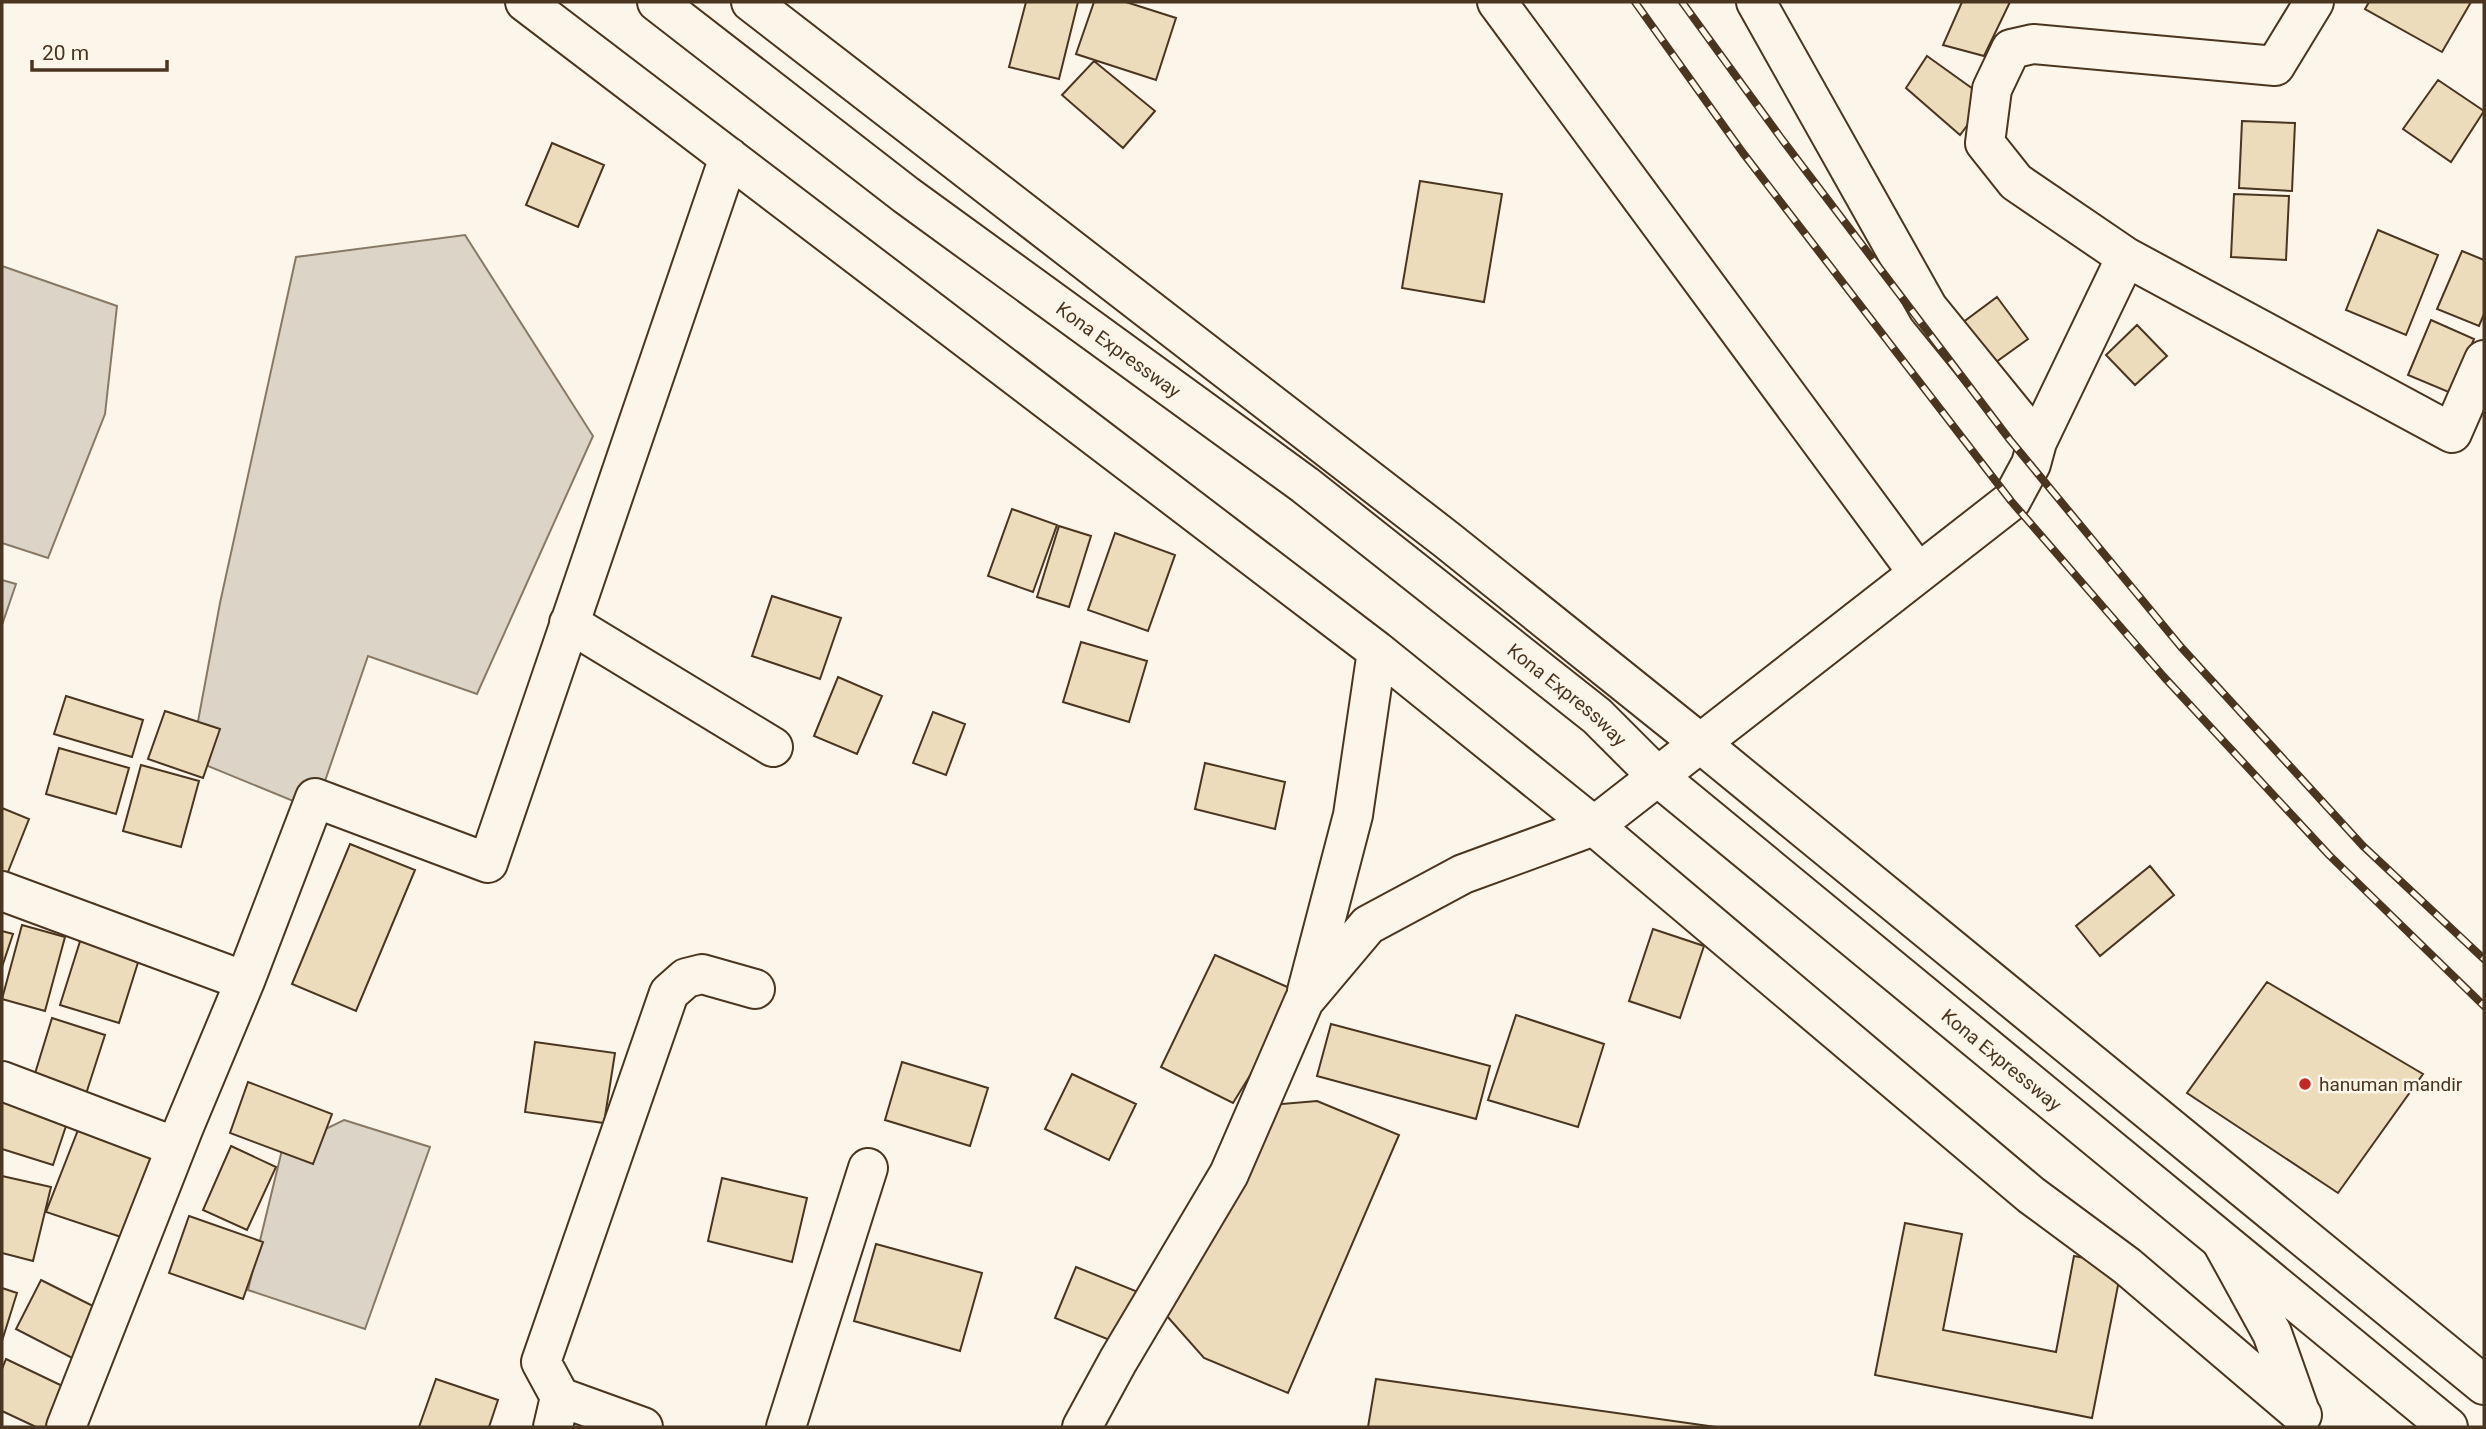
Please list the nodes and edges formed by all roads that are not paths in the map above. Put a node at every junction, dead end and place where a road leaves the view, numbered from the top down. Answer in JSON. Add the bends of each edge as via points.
{"nodes":[{"id":1,"x":526,"y":2,"type":"edge"},
{"id":2,"x":657,"y":2,"type":"edge"},
{"id":3,"x":751,"y":2,"type":"edge"},
{"id":4,"x":1497,"y":2,"type":"edge"},
{"id":5,"x":1756,"y":2,"type":"edge"},
{"id":6,"x":2314,"y":2,"type":"edge"},
{"id":7,"x":729,"y":157,"type":"junction"},
{"id":8,"x":2126,"y":257,"type":"junction"},
{"id":9,"x":2484,"y":360,"type":"edge"},
{"id":10,"x":2037,"y":442,"type":"junction"},
{"id":11,"x":1918,"y":573,"type":"junction"},
{"id":12,"x":569,"y":623,"type":"junction"},
{"id":13,"x":1377,"y":651,"type":"junction"},
{"id":14,"x":1700,"y":743,"type":"junction"},
{"id":15,"x":773,"y":747,"type":"dead end"},
{"id":16,"x":1657,"y":776,"type":"junction"},
{"id":17,"x":1594,"y":826,"type":"junction"},
{"id":18,"x":2,"y":891,"type":"edge"},
{"id":19,"x":245,"y":981,"type":"junction"},
{"id":20,"x":755,"y":989,"type":"dead end"},
{"id":21,"x":1304,"y":1001,"type":"junction"},
{"id":22,"x":2,"y":1081,"type":"edge"},
{"id":23,"x":176,"y":1147,"type":"junction"},
{"id":24,"x":868,"y":1168,"type":"dead end"},
{"id":25,"x":2223,"y":1244,"type":"junction"},
{"id":26,"x":2484,"y":1385,"type":"edge"},
{"id":27,"x":557,"y":1412,"type":"edge"},
{"id":28,"x":2303,"y":1421,"type":"edge"},
{"id":29,"x":66,"y":1427,"type":"edge"},
{"id":30,"x":643,"y":1427,"type":"edge"},
{"id":31,"x":786,"y":1427,"type":"edge"},
{"id":32,"x":1082,"y":1427,"type":"edge"},
{"id":33,"x":2448,"y":1427,"type":"edge"}],
"edges":[{"from":1,"to":7,"type":"main road"},
{"from":2,"to":16,"type":"main road","name":"Kona Expressway","via":[[906,195],[1305,485],[1597,716]]},
{"from":3,"to":14,"type":"main road","via":[[1447,540]]},
{"from":4,"to":11,"type":"main road"},
{"from":5,"to":10,"type":"main road","via":[[1928,308]]},
{"from":6,"to":8,"type":"main road","via":[[2275,66],[2033,44],[2011,49],[1992,89],[1985,143],[2016,183]]},
{"from":7,"to":12,"type":"main road"},
{"from":7,"to":13,"type":"main road"},
{"from":8,"to":9,"type":"main road","via":[[2452,433]]},
{"from":8,"to":10,"type":"main road"},
{"from":10,"to":11,"type":"main road","via":[[2011,501]]},
{"from":11,"to":14,"type":"main road"},
{"from":12,"to":15,"type":"main road"},
{"from":12,"to":19,"type":"main road","via":[[488,863],[315,798]]},
{"from":13,"to":17,"type":"main road"},
{"from":13,"to":21,"type":"main road","via":[[1353,815]]},
{"from":14,"to":16,"type":"main road"},
{"from":14,"to":26,"type":"main road"},
{"from":16,"to":17,"type":"main road"},
{"from":16,"to":25,"type":"main road","name":"Kona Expressway"},
{"from":17,"to":21,"type":"main road","via":[[1463,874],[1368,925]]},
{"from":17,"to":28,"type":"main road","via":[[2031,1195],[2127,1266]]},
{"from":18,"to":19,"type":"main road"},
{"from":19,"to":23,"type":"main road"},
{"from":20,"to":27,"type":"main road","via":[[702,974],[686,978],[669,993],[541,1362]]},
{"from":21,"to":32,"type":"main road","via":[[1229,1174]]},
{"from":22,"to":23,"type":"main road"},
{"from":23,"to":29,"type":"main road"},
{"from":24,"to":31,"type":"main road"},
{"from":25,"to":28,"type":"main road","via":[[2272,1333]]},
{"from":25,"to":33,"type":"main road","name":"Kona Expressway"},
{"from":27,"to":30,"type":"main road"}]}
